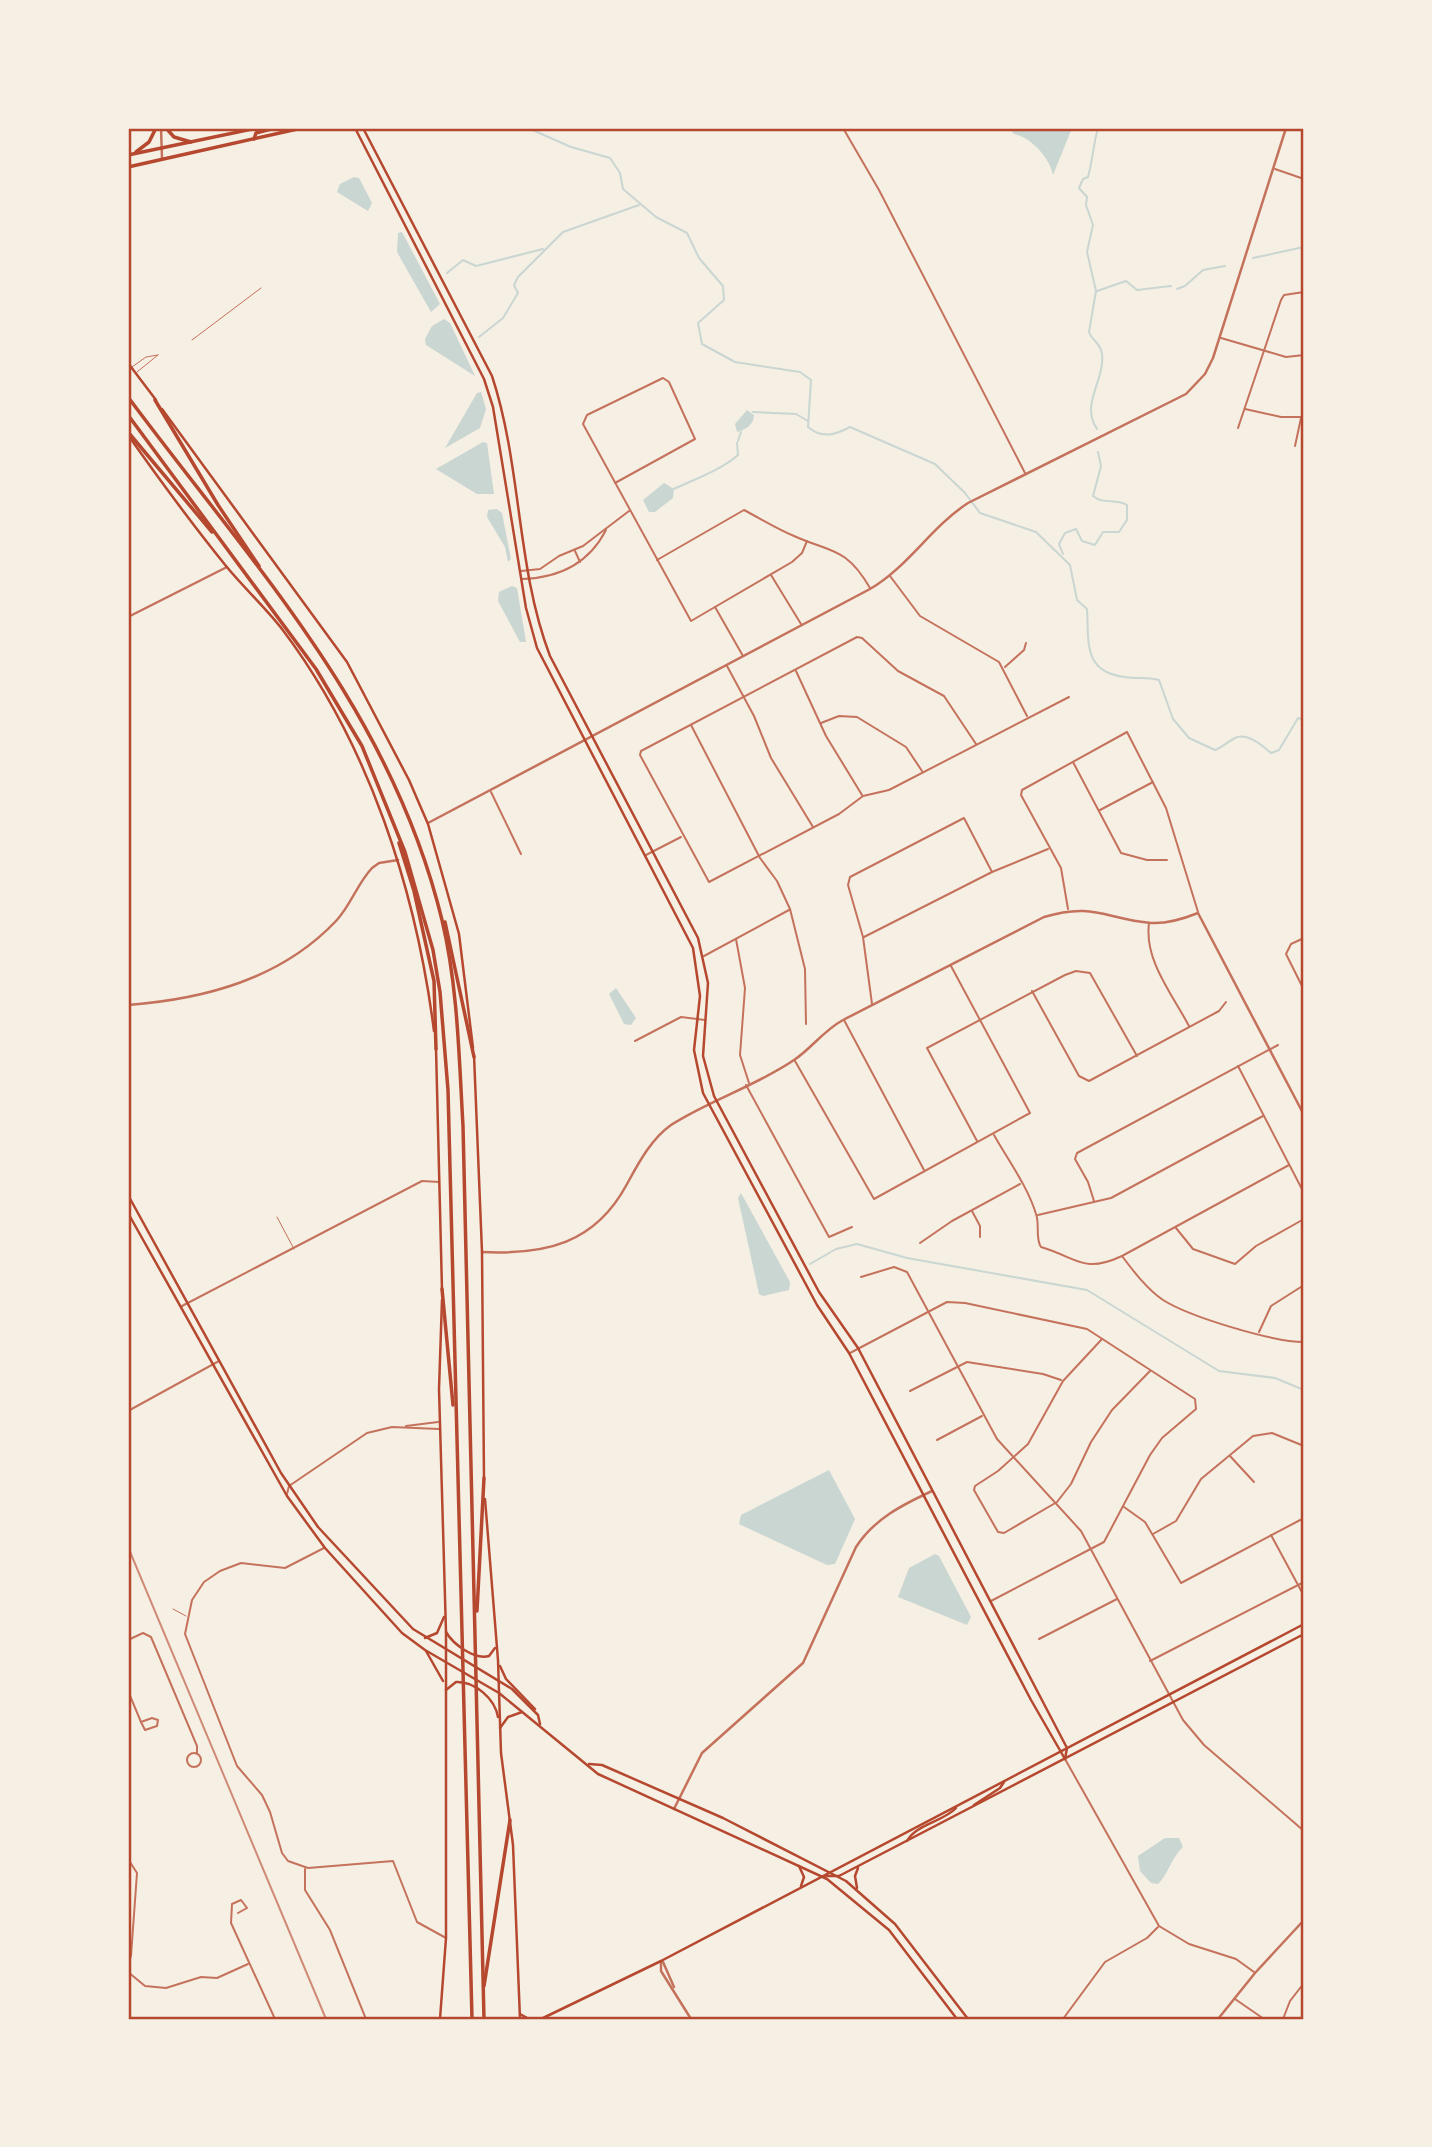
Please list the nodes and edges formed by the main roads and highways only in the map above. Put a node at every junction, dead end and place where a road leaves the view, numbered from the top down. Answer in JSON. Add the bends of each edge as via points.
{"nodes":[{"id":1,"x":161,"y":128,"type":"edge"},
{"id":2,"x":257,"y":128,"type":"edge"},
{"id":3,"x":275,"y":128,"type":"edge"},
{"id":4,"x":302,"y":128,"type":"edge"},
{"id":5,"x":355,"y":128,"type":"edge"},
{"id":6,"x":363,"y":128,"type":"edge"},
{"id":7,"x":254,"y":139,"type":"junction"},
{"id":8,"x":193,"y":143,"type":"junction"},
{"id":9,"x":130,"y":155,"type":"edge"},
{"id":10,"x":128,"y":167,"type":"edge"},
{"id":11,"x":395,"y":188,"type":"junction"},
{"id":12,"x":388,"y":191,"type":"junction"},
{"id":13,"x":410,"y":216,"type":"junction"},
{"id":14,"x":403,"y":220,"type":"junction"},
{"id":15,"x":456,"y":302,"type":"junction"},
{"id":16,"x":448,"y":307,"type":"junction"},
{"id":17,"x":128,"y":363,"type":"edge"},
{"id":18,"x":492,"y":376,"type":"junction"},
{"id":19,"x":484,"y":379,"type":"junction"},
{"id":20,"x":128,"y":397,"type":"edge"},
{"id":21,"x":155,"y":400,"type":"junction"},
{"id":22,"x":128,"y":415,"type":"edge"},
{"id":23,"x":128,"y":433,"type":"edge"},
{"id":24,"x":219,"y":538,"type":"junction"},
{"id":25,"x":273,"y":588,"type":"junction"},
{"id":26,"x":397,"y":831,"type":"junction"},
{"id":27,"x":433,"y":885,"type":"junction"},
{"id":28,"x":436,"y":1049,"type":"junction"},
{"id":29,"x":474,"y":1057,"type":"junction"},
{"id":30,"x":128,"y":1195,"type":"edge"},
{"id":31,"x":128,"y":1213,"type":"edge"},
{"id":32,"x":442,"y":1289,"type":"junction"},
{"id":33,"x":456,"y":1424,"type":"junction"},
{"id":34,"x":484,"y":1478,"type":"junction"},
{"id":35,"x":445,"y":1614,"type":"junction"},
{"id":36,"x":1001,"y":1622,"type":"junction"},
{"id":37,"x":475,"y":1623,"type":"junction"},
{"id":38,"x":1304,"y":1624,"type":"edge"},
{"id":39,"x":409,"y":1625,"type":"junction"},
{"id":40,"x":493,"y":1626,"type":"junction"},
{"id":41,"x":993,"y":1627,"type":"junction"},
{"id":42,"x":446,"y":1632,"type":"junction"},
{"id":43,"x":402,"y":1633,"type":"junction"},
{"id":44,"x":1304,"y":1634,"type":"edge"},
{"id":45,"x":425,"y":1638,"type":"junction"},
{"id":46,"x":425,"y":1650,"type":"junction"},
{"id":47,"x":445,"y":1650,"type":"junction"},
{"id":48,"x":498,"y":1660,"type":"junction"},
{"id":49,"x":445,"y":1661,"type":"junction"},
{"id":50,"x":499,"y":1680,"type":"junction"},
{"id":51,"x":445,"y":1692,"type":"junction"},
{"id":52,"x":499,"y":1693,"type":"junction"},
{"id":53,"x":523,"y":1712,"type":"junction"},
{"id":54,"x":538,"y":1715,"type":"junction"},
{"id":55,"x":540,"y":1724,"type":"junction"},
{"id":56,"x":500,"y":1728,"type":"junction"},
{"id":57,"x":1067,"y":1748,"type":"junction"},
{"id":58,"x":1060,"y":1752,"type":"junction"},
{"id":59,"x":1065,"y":1759,"type":"junction"},
{"id":60,"x":589,"y":1764,"type":"junction"},
{"id":61,"x":1004,"y":1781,"type":"junction"},
{"id":62,"x":958,"y":1805,"type":"junction"},
{"id":63,"x":972,"y":1808,"type":"junction"},
{"id":64,"x":510,"y":1820,"type":"junction"},
{"id":65,"x":907,"y":1841,"type":"junction"},
{"id":66,"x":797,"y":1864,"type":"junction"},
{"id":67,"x":860,"y":1866,"type":"junction"},
{"id":68,"x":831,"y":1871,"type":"junction"},
{"id":69,"x":823,"y":1876,"type":"junction"},
{"id":70,"x":839,"y":1876,"type":"junction"},
{"id":71,"x":798,"y":1888,"type":"junction"},
{"id":72,"x":857,"y":1888,"type":"junction"},
{"id":73,"x":927,"y":1967,"type":"junction"},
{"id":74,"x":921,"y":1972,"type":"junction"},
{"id":75,"x":483,"y":1992,"type":"junction"},
{"id":76,"x":946,"y":1993,"type":"junction"},
{"id":77,"x":940,"y":1999,"type":"junction"},
{"id":78,"x":520,"y":2014,"type":"junction"},
{"id":79,"x":440,"y":2019,"type":"edge"},
{"id":80,"x":471,"y":2019,"type":"edge"},
{"id":81,"x":484,"y":2019,"type":"edge"},
{"id":82,"x":520,"y":2019,"type":"edge"},
{"id":83,"x":529,"y":2019,"type":"edge"},
{"id":84,"x":541,"y":2019,"type":"edge"},
{"id":85,"x":957,"y":2019,"type":"edge"},
{"id":86,"x":968,"y":2019,"type":"edge"}],
"edges":[{"from":1,"to":8,"type":"main road"},
{"from":1,"to":9,"type":"main road"},
{"from":2,"to":8,"type":"main road"},
{"from":3,"to":7,"type":"main road","via":[[256,133]]},
{"from":4,"to":7,"type":"main road"},
{"from":5,"to":12,"type":"main road"},
{"from":6,"to":11,"type":"main road"},
{"from":7,"to":10,"type":"main road"},
{"from":8,"to":9,"type":"main road"},
{"from":11,"to":12,"type":"main road"},
{"from":11,"to":13,"type":"main road"},
{"from":12,"to":14,"type":"main road"},
{"from":13,"to":14,"type":"main road"},
{"from":13,"to":15,"type":"main road"},
{"from":14,"to":16,"type":"main road"},
{"from":15,"to":16,"type":"main road"},
{"from":15,"to":18,"type":"main road"},
{"from":16,"to":19,"type":"main road"},
{"from":17,"to":21,"type":"main road"},
{"from":18,"to":19,"type":"main road"},
{"from":18,"to":36,"type":"main road","via":[[502,409],[541,632],[559,676],[704,956],[708,984],[703,1056],[717,1101],[819,1292],[858,1349]]},
{"from":19,"to":41,"type":"main road","via":[[537,648],[693,948],[700,980],[696,1065],[709,1106],[817,1305],[849,1353]]},
{"from":20,"to":25,"type":"main road"},
{"from":21,"to":25,"type":"main road"},
{"from":21,"to":29,"type":"main road","via":[[347,662],[404,770],[428,824],[459,934]]},
{"from":22,"to":24,"type":"main road"},
{"from":23,"to":24,"type":"main road"},
{"from":23,"to":28,"type":"main road","via":[[227,567],[282,629],[336,715],[370,785],[398,860]]},
{"from":24,"to":26,"type":"main road","via":[[316,669],[362,746]]},
{"from":25,"to":27,"type":"main road","via":[[365,723],[405,807]]},
{"from":26,"to":28,"type":"main road","via":[[434,981]]},
{"from":26,"to":33,"type":"main road","via":[[433,950],[441,1004],[448,1090]]},
{"from":27,"to":29,"type":"main road"},
{"from":27,"to":37,"type":"main road","via":[[449,955],[458,1039]]},
{"from":28,"to":32,"type":"main road"},
{"from":29,"to":34,"type":"main road"},
{"from":30,"to":39,"type":"main road","via":[[289,1486],[334,1546]]},
{"from":31,"to":43,"type":"main road","via":[[286,1496]]},
{"from":32,"to":33,"type":"main road"},
{"from":32,"to":35,"type":"main road","via":[[439,1422]]},
{"from":33,"to":80,"type":"main road"},
{"from":34,"to":37,"type":"main road"},
{"from":34,"to":40,"type":"main road"},
{"from":35,"to":42,"type":"main road"},
{"from":35,"to":45,"type":"main road","via":[[439,1630]]},
{"from":36,"to":41,"type":"main road"},
{"from":36,"to":57,"type":"main road"},
{"from":37,"to":75,"type":"main road"},
{"from":38,"to":57,"type":"main road"},
{"from":39,"to":43,"type":"main road"},
{"from":39,"to":45,"type":"main road"},
{"from":40,"to":42,"type":"main road","via":[[495,1650],[487,1657],[454,1642]]},
{"from":40,"to":48,"type":"main road"},
{"from":41,"to":58,"type":"main road"},
{"from":42,"to":47,"type":"main road"},
{"from":43,"to":46,"type":"main road"},
{"from":44,"to":59,"type":"main road"},
{"from":45,"to":47,"type":"main road"},
{"from":46,"to":49,"type":"main road"},
{"from":46,"to":51,"type":"main road","via":[[440,1673]]},
{"from":47,"to":49,"type":"main road"},
{"from":47,"to":50,"type":"main road"},
{"from":48,"to":50,"type":"main road"},
{"from":48,"to":54,"type":"main road","via":[[506,1679]]},
{"from":49,"to":51,"type":"main road"},
{"from":49,"to":52,"type":"main road"},
{"from":50,"to":52,"type":"main road"},
{"from":50,"to":54,"type":"main road"},
{"from":51,"to":56,"type":"main road","via":[[458,1681],[488,1696],[496,1705]]},
{"from":51,"to":79,"type":"main road","via":[[446,1938]]},
{"from":52,"to":53,"type":"main road"},
{"from":52,"to":56,"type":"main road"},
{"from":53,"to":55,"type":"main road"},
{"from":53,"to":56,"type":"main road","via":[[508,1717]]},
{"from":54,"to":55,"type":"main road"},
{"from":55,"to":60,"type":"main road","via":[[566,1751]]},
{"from":56,"to":64,"type":"main road"},
{"from":57,"to":58,"type":"main road"},
{"from":57,"to":59,"type":"main road"},
{"from":58,"to":59,"type":"main road"},
{"from":58,"to":61,"type":"main road"},
{"from":59,"to":63,"type":"main road"},
{"from":60,"to":66,"type":"main road","via":[[598,1774]]},
{"from":60,"to":68,"type":"main road","via":[[679,1798]]},
{"from":61,"to":62,"type":"main road"},
{"from":61,"to":63,"type":"main road"},
{"from":62,"to":65,"type":"main road"},
{"from":62,"to":68,"type":"main road"},
{"from":63,"to":65,"type":"main road"},
{"from":64,"to":75,"type":"main road"},
{"from":64,"to":78,"type":"main road"},
{"from":65,"to":67,"type":"main road"},
{"from":66,"to":69,"type":"main road"},
{"from":66,"to":71,"type":"main road","via":[[804,1877]]},
{"from":67,"to":70,"type":"main road"},
{"from":67,"to":72,"type":"main road","via":[[855,1876]]},
{"from":68,"to":69,"type":"main road"},
{"from":68,"to":70,"type":"main road"},
{"from":69,"to":70,"type":"main road"},
{"from":69,"to":71,"type":"main road"},
{"from":69,"to":74,"type":"main road","via":[[880,1920]]},
{"from":70,"to":72,"type":"main road"},
{"from":71,"to":84,"type":"main road"},
{"from":72,"to":73,"type":"main road","via":[[895,1924]]},
{"from":73,"to":74,"type":"main road"},
{"from":73,"to":76,"type":"main road"},
{"from":74,"to":77,"type":"main road"},
{"from":75,"to":81,"type":"main road"},
{"from":76,"to":77,"type":"main road"},
{"from":76,"to":86,"type":"main road"},
{"from":77,"to":85,"type":"main road"},
{"from":78,"to":82,"type":"main road"},
{"from":78,"to":83,"type":"main road"}]}
